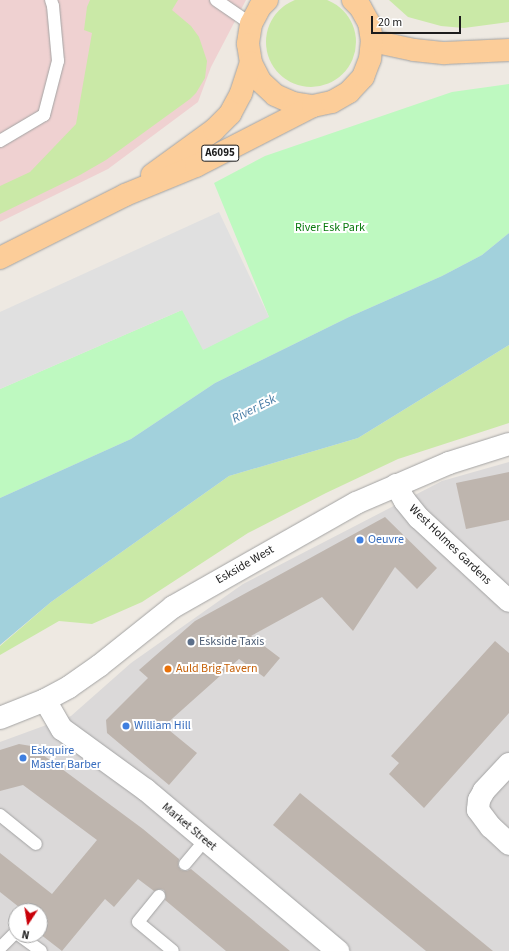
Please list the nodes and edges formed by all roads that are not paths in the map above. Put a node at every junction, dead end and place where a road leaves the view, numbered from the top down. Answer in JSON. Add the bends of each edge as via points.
{"nodes":[{"id":1,"x":51,"y":0,"type":"edge"},
{"id":2,"x":216,"y":0,"type":"edge"},
{"id":3,"x":267,"y":0,"type":"edge"},
{"id":4,"x":353,"y":0,"type":"edge"},
{"id":5,"x":251,"y":24,"type":"junction"},
{"id":6,"x":372,"y":41,"type":"junction"},
{"id":7,"x":509,"y":50,"type":"edge"},
{"id":8,"x":251,"y":63,"type":"junction"},
{"id":9,"x":313,"y":106,"type":"junction"},
{"id":10,"x":0,"y":141,"type":"edge"},
{"id":11,"x":125,"y":195,"type":"junction"},
{"id":12,"x":0,"y":258,"type":"edge"},
{"id":13,"x":509,"y":444,"type":"edge"},
{"id":14,"x":396,"y":485,"type":"junction"},
{"id":15,"x":509,"y":601,"type":"edge"},
{"id":16,"x":45,"y":700,"type":"junction"},
{"id":17,"x":0,"y":718,"type":"edge"},
{"id":18,"x":509,"y":764,"type":"edge"},
{"id":19,"x":0,"y":815,"type":"edge"},
{"id":20,"x":205,"y":840,"type":"junction"},
{"id":21,"x":36,"y":844,"type":"dead end"},
{"id":22,"x":509,"y":844,"type":"edge"},
{"id":23,"x":185,"y":864,"type":"dead end"},
{"id":24,"x":159,"y":896,"type":"dead end"},
{"id":25,"x":8,"y":940,"type":"edge"},
{"id":26,"x":30,"y":943,"type":"edge"},
{"id":27,"x":0,"y":948,"type":"edge"},
{"id":28,"x":41,"y":951,"type":"edge"},
{"id":29,"x":173,"y":951,"type":"edge"},
{"id":30,"x":338,"y":951,"type":"edge"}],
"edges":[{"from":1,"to":10,"type":"lane","via":[[58,61],[44,115]]},
{"from":2,"to":5,"type":"lane"},
{"from":3,"to":5,"type":"main road","number":"A6095"},
{"from":4,"to":6,"type":"main road","number":"A6095","via":[[369,23]]},
{"from":5,"to":8,"type":"main road","number":"A6095","via":[[248,44]]},
{"from":6,"to":7,"type":"main road","via":[[414,50],[445,53]]},
{"from":6,"to":9,"type":"main road","number":"A6095","via":[[370,59],[363,77],[350,92],[332,102]]},
{"from":8,"to":9,"type":"main road","number":"A6095","via":[[260,81],[275,95],[293,104]]},
{"from":8,"to":11,"type":"main road","number":"A6095","via":[[241,93],[230,114],[214,130]]},
{"from":9,"to":11,"type":"main road","number":"A6095","via":[[196,166]]},
{"from":11,"to":12,"type":"main road","number":"A6095"},
{"from":13,"to":14,"type":"street","name":"Eskside West","via":[[448,464]]},
{"from":14,"to":15,"type":"street","name":"West Holmes Gardens","via":[[419,518]]},
{"from":14,"to":16,"type":"street","name":"Eskside West","via":[[315,525],[173,606],[99,666]]},
{"from":16,"to":17,"type":"street","name":"Eskside West"},
{"from":16,"to":20,"type":"street","name":"Market Street","via":[[62,729],[146,790]]},
{"from":18,"to":22,"type":"street","via":[[484,791],[479,800],[478,810]]},
{"from":19,"to":21,"type":"lane"},
{"from":20,"to":23,"type":"lane"},
{"from":20,"to":30,"type":"street","name":"Market Street"},
{"from":24,"to":29,"type":"lane","via":[[138,922]]},
{"from":25,"to":27,"type":"lane"},
{"from":26,"to":28,"type":"lane"}]}
